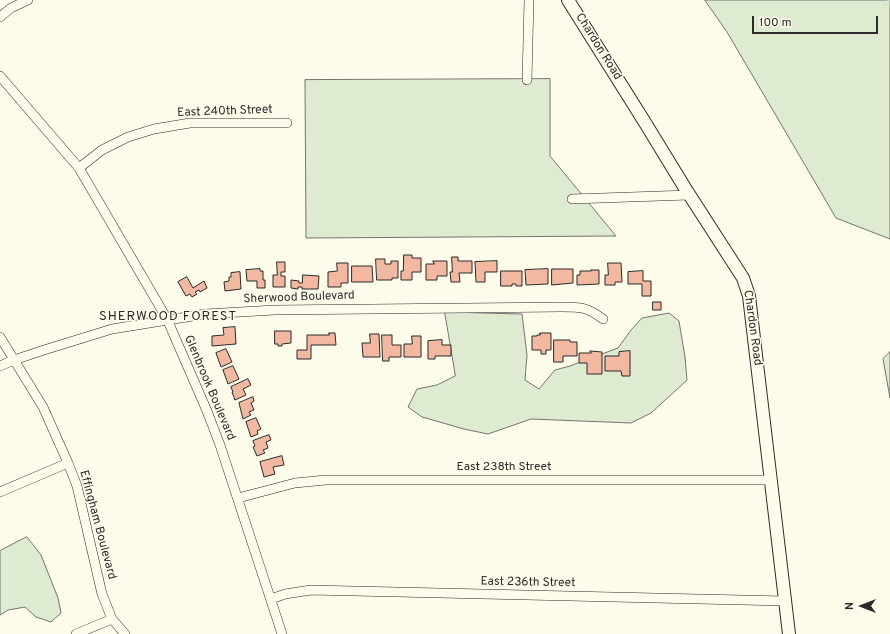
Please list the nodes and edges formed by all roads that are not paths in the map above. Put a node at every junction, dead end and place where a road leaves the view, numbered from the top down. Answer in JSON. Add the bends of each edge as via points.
{"nodes":[{"id":1,"x":28,"y":0,"type":"edge"},
{"id":2,"x":529,"y":0,"type":"edge"},
{"id":3,"x":568,"y":0,"type":"edge"},
{"id":4,"x":0,"y":17,"type":"edge"},
{"id":5,"x":0,"y":76,"type":"edge"},
{"id":6,"x":527,"y":80,"type":"dead end"},
{"id":7,"x":287,"y":123,"type":"dead end"},
{"id":8,"x":79,"y":168,"type":"junction"},
{"id":9,"x":689,"y":195,"type":"junction"},
{"id":10,"x":572,"y":199,"type":"dead end"},
{"id":11,"x":603,"y":319,"type":"dead end"},
{"id":12,"x":167,"y":320,"type":"junction"},
{"id":13,"x":0,"y":337,"type":"edge"},
{"id":14,"x":14,"y":360,"type":"junction"},
{"id":15,"x":0,"y":366,"type":"edge"},
{"id":16,"x":68,"y":463,"type":"junction"},
{"id":17,"x":771,"y":480,"type":"junction"},
{"id":18,"x":0,"y":492,"type":"edge"},
{"id":19,"x":238,"y":498,"type":"junction"},
{"id":20,"x":271,"y":600,"type":"junction"},
{"id":21,"x":785,"y":601,"type":"junction"},
{"id":22,"x":112,"y":619,"type":"junction"},
{"id":23,"x":76,"y":634,"type":"edge"},
{"id":24,"x":125,"y":634,"type":"edge"},
{"id":25,"x":282,"y":634,"type":"edge"},
{"id":26,"x":789,"y":634,"type":"edge"}],
"edges":[{"from":1,"to":4,"type":"street"},
{"from":2,"to":6,"type":"street"},
{"from":3,"to":9,"type":"main road","name":"Chardon Road"},
{"from":5,"to":8,"type":"street","name":"Glenbrook Boulevard"},
{"from":7,"to":8,"type":"street","name":"East 240th Street","via":[[190,123],[154,128],[102,150]]},
{"from":8,"to":12,"type":"street","name":"Glenbrook Boulevard"},
{"from":9,"to":10,"type":"street"},
{"from":9,"to":17,"type":"main road","name":"Chardon Road","via":[[744,278],[749,296]]},
{"from":11,"to":12,"type":"street","name":"Sherwood Boulevard","via":[[584,308],[554,307],[275,310],[205,314]]},
{"from":12,"to":14,"type":"street","name":"Sherwood Boulevard","via":[[112,329]]},
{"from":12,"to":19,"type":"street","name":"Glenbrook Boulevard","via":[[207,411]]},
{"from":13,"to":14,"type":"street","name":"Effingham Boulevard"},
{"from":14,"to":15,"type":"street","name":"Sherwood Boulevard"},
{"from":14,"to":16,"type":"street","name":"Effingham Boulevard","via":[[43,406]]},
{"from":16,"to":18,"type":"street"},
{"from":16,"to":22,"type":"street","name":"Effingham Boulevard","via":[[77,486],[102,594]]},
{"from":17,"to":19,"type":"street","name":"East 238th Street","via":[[326,480],[295,483]]},
{"from":17,"to":21,"type":"main road","name":"Chardon Road"},
{"from":19,"to":20,"type":"street","name":"Glenbrook Boulevard"},
{"from":20,"to":21,"type":"street","name":"East 236th Street","via":[[285,594],[311,590]]},
{"from":20,"to":25,"type":"street","name":"Glenbrook Boulevard"},
{"from":21,"to":26,"type":"main road","name":"Chardon Road"},
{"from":22,"to":23,"type":"street"},
{"from":22,"to":24,"type":"street","name":"Effingham Boulevard"}]}
